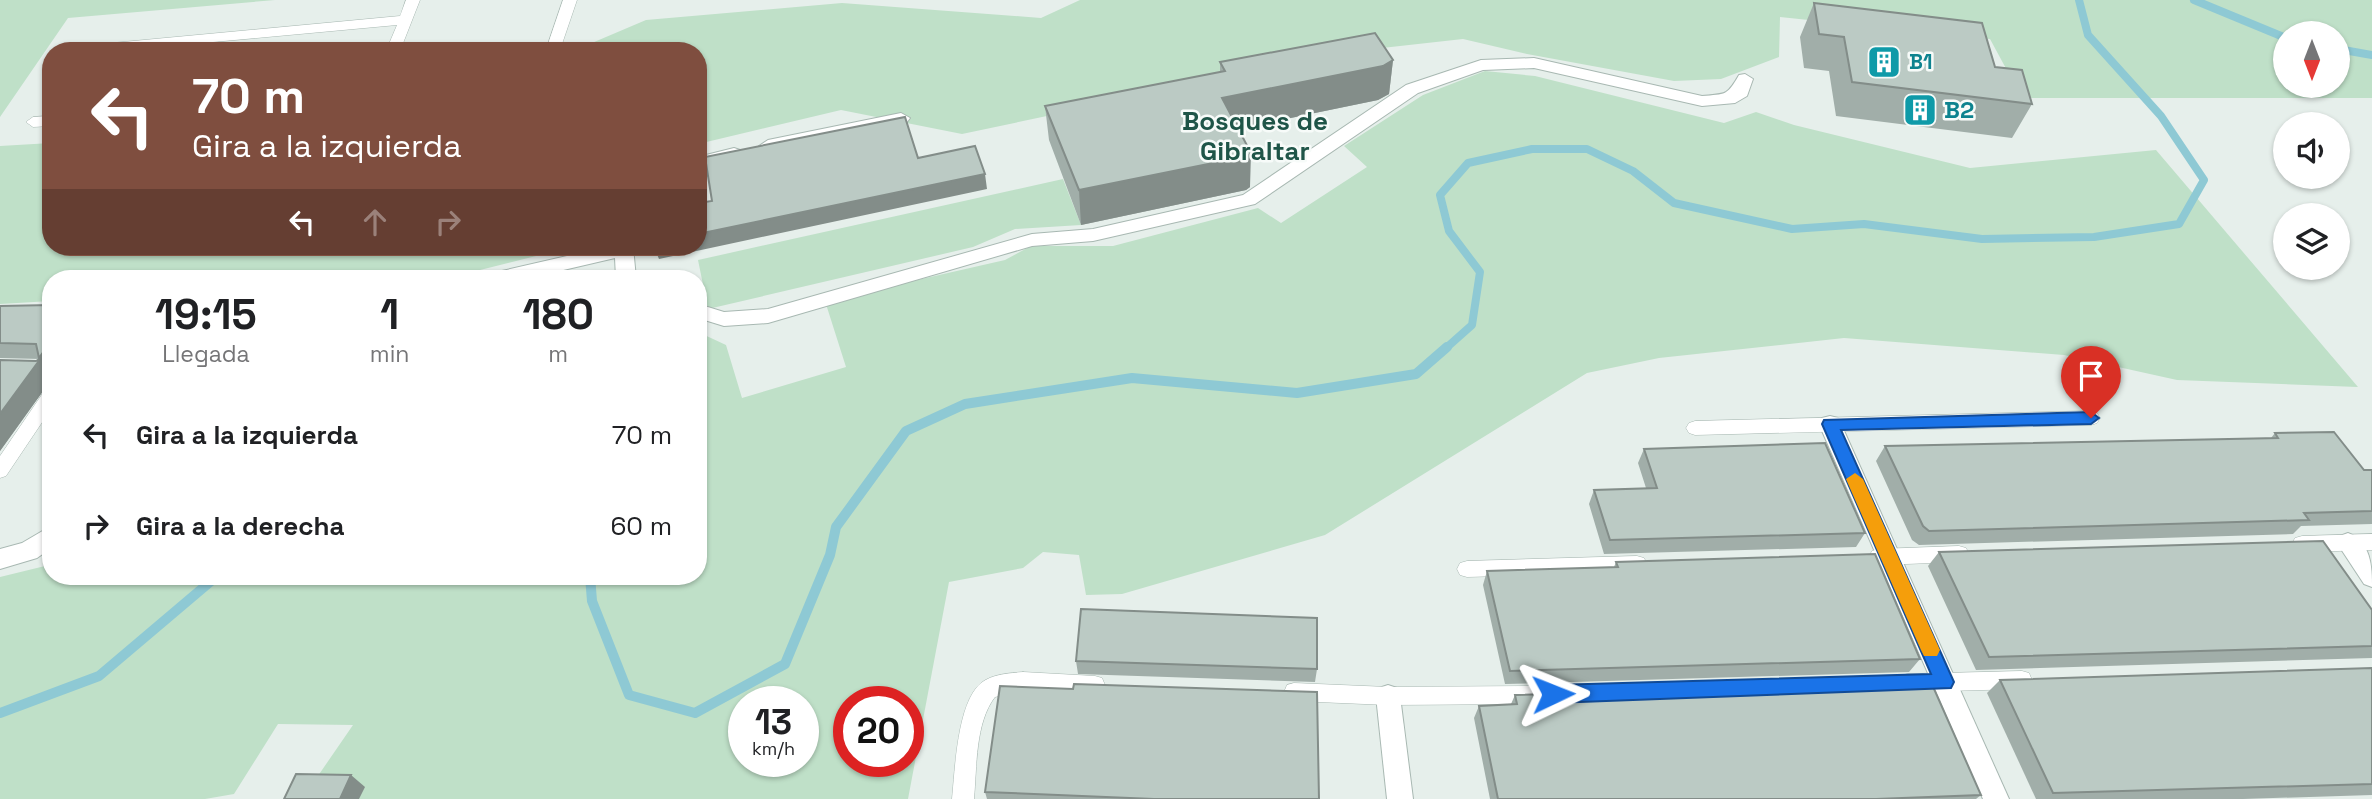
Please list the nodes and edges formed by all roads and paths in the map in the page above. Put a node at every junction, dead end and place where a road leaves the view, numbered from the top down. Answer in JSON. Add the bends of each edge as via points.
{"nodes":[{"id":1,"x":414,"y":0,"type":"edge"},
{"id":2,"x":569,"y":0,"type":"edge"},
{"id":3,"x":404,"y":20,"type":"junction"},
{"id":4,"x":166,"y":42,"type":"edge"},
{"id":5,"x":396,"y":42,"type":"edge"},
{"id":6,"x":556,"y":42,"type":"edge"},
{"id":7,"x":1745,"y":79,"type":"dead end"},
{"id":8,"x":903,"y":117,"type":"edge"},
{"id":9,"x":33,"y":122,"type":"dead end"},
{"id":10,"x":42,"y":122,"type":"edge"},
{"id":11,"x":707,"y":161,"type":"edge"},
{"id":12,"x":591,"y":256,"type":"edge"},
{"id":13,"x":535,"y":270,"type":"edge"},
{"id":14,"x":707,"y":314,"type":"edge"},
{"id":15,"x":42,"y":408,"type":"edge"},
{"id":16,"x":2091,"y":418,"type":"dead end"},
{"id":17,"x":1830,"y":424,"type":"junction"},
{"id":18,"x":1695,"y":428,"type":"dead end"},
{"id":19,"x":2,"y":465,"type":"edge"},
{"id":20,"x":42,"y":542,"type":"edge"},
{"id":21,"x":2348,"y":542,"type":"junction"},
{"id":22,"x":2372,"y":542,"type":"edge"},
{"id":23,"x":2278,"y":545,"type":"edge"},
{"id":24,"x":1972,"y":554,"type":"edge"},
{"id":25,"x":1889,"y":556,"type":"junction"},
{"id":26,"x":1861,"y":557,"type":"edge"},
{"id":27,"x":0,"y":559,"type":"edge"},
{"id":28,"x":1657,"y":564,"type":"edge"},
{"id":29,"x":1467,"y":569,"type":"dead end"},
{"id":30,"x":2372,"y":577,"type":"edge"},
{"id":31,"x":2041,"y":679,"type":"edge"},
{"id":32,"x":1944,"y":682,"type":"junction"},
{"id":33,"x":1889,"y":684,"type":"edge"},
{"id":34,"x":1116,"y":686,"type":"edge"},
{"id":35,"x":1278,"y":691,"type":"edge"},
{"id":36,"x":1553,"y":694,"type":"edge"},
{"id":37,"x":1388,"y":696,"type":"junction"},
{"id":38,"x":963,"y":799,"type":"edge"},
{"id":39,"x":1400,"y":799,"type":"edge"},
{"id":40,"x":1996,"y":799,"type":"edge"}],
"edges":[{"from":1,"to":3,"type":"lane"},
{"from":2,"to":6,"type":"lane"},
{"from":3,"to":4,"type":"lane"},
{"from":3,"to":5,"type":"lane"},
{"from":7,"to":14,"type":"street","via":[[1741,92],[1729,99],[1702,101],[1534,63],[1481,65],[1412,89],[1249,200],[1093,234],[1032,240],[768,316],[724,319]]},
{"from":8,"to":11,"type":"street"},
{"from":9,"to":10,"type":"lane"},
{"from":12,"to":13,"type":"street"},
{"from":15,"to":19,"type":"lane"},
{"from":16,"to":17,"type":"lane"},
{"from":17,"to":18,"type":"lane"},
{"from":17,"to":25,"type":"street"},
{"from":20,"to":27,"type":"street","via":[[29,551]]},
{"from":21,"to":22,"type":"lane"},
{"from":21,"to":23,"type":"lane"},
{"from":21,"to":30,"type":"street"},
{"from":24,"to":25,"type":"lane"},
{"from":25,"to":26,"type":"lane"},
{"from":25,"to":32,"type":"street"},
{"from":28,"to":29,"type":"lane"},
{"from":31,"to":32,"type":"lane"},
{"from":32,"to":33,"type":"lane"},
{"from":32,"to":40,"type":"street"},
{"from":34,"to":38,"type":"lane","via":[[1007,682],[988,689],[976,708]]},
{"from":35,"to":37,"type":"lane"},
{"from":36,"to":37,"type":"lane"},
{"from":37,"to":39,"type":"street"}]}
